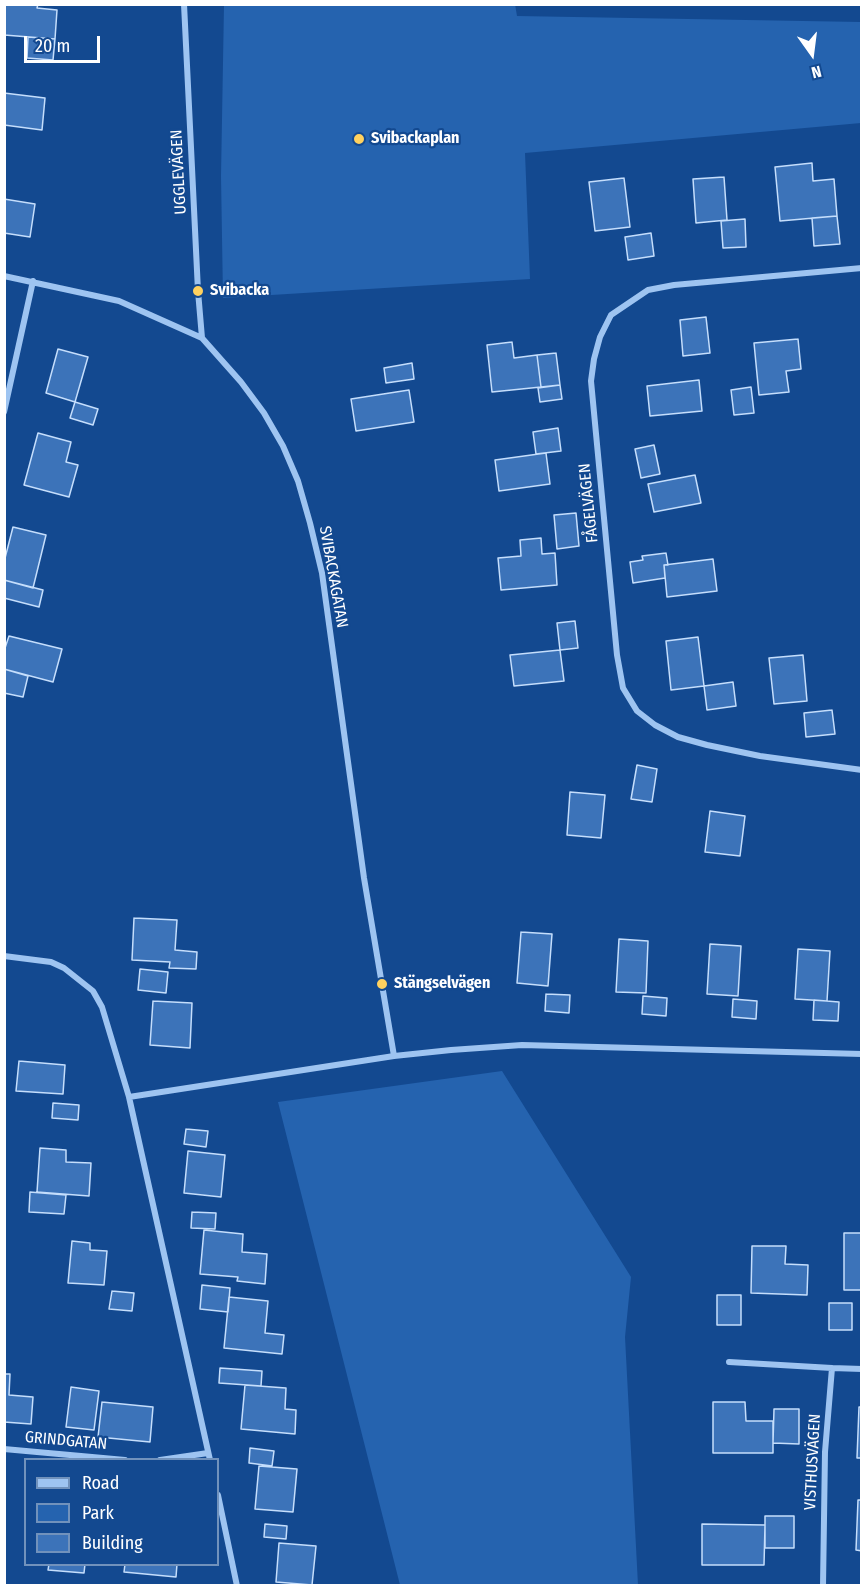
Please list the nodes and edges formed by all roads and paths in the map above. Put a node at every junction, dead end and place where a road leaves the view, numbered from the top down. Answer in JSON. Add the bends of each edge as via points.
{"nodes":[{"id":1,"x":184,"y":4,"type":"edge"},
{"id":2,"x":861,"y":268,"type":"edge"},
{"id":3,"x":4,"y":276,"type":"edge"},
{"id":4,"x":33,"y":281,"type":"junction"},
{"id":5,"x":202,"y":338,"type":"junction"},
{"id":6,"x":4,"y":412,"type":"edge"},
{"id":7,"x":861,"y":770,"type":"edge"},
{"id":8,"x":4,"y":956,"type":"edge"},
{"id":9,"x":861,"y":1054,"type":"edge"},
{"id":10,"x":394,"y":1056,"type":"junction"},
{"id":11,"x":129,"y":1097,"type":"junction"},
{"id":12,"x":729,"y":1362,"type":"dead end"},
{"id":13,"x":832,"y":1368,"type":"junction"},
{"id":14,"x":861,"y":1369,"type":"edge"},
{"id":15,"x":4,"y":1449,"type":"edge"},
{"id":16,"x":209,"y":1456,"type":"edge"},
{"id":17,"x":103,"y":1458,"type":"edge"},
{"id":18,"x":184,"y":1458,"type":"edge"},
{"id":19,"x":219,"y":1500,"type":"edge"},
{"id":20,"x":237,"y":1586,"type":"edge"},
{"id":21,"x":823,"y":1586,"type":"edge"}],
"edges":[{"from":1,"to":5,"type":"street","name":"UGGLEVÄGEN"},
{"from":2,"to":7,"type":"street","name":"FÅGELVÄGEN","via":[[648,290],[611,315],[600,337],[591,381],[617,654],[623,688],[637,711],[678,737],[707,745]]},
{"from":3,"to":4,"type":"street","name":"SVIBACKAGATAN"},
{"from":4,"to":5,"type":"street","name":"SVIBACKAGATAN","via":[[119,301]]},
{"from":4,"to":6,"type":"street"},
{"from":5,"to":10,"type":"street","name":"SVIBACKAGATAN","via":[[241,382],[284,446],[310,523],[322,573],[364,878]]},
{"from":8,"to":11,"type":"street","via":[[51,962],[93,991],[105,1014]]},
{"from":9,"to":10,"type":"street","via":[[522,1045]]},
{"from":10,"to":11,"type":"street"},
{"from":11,"to":16,"type":"street"},
{"from":12,"to":13,"type":"street"},
{"from":13,"to":14,"type":"street"},
{"from":13,"to":21,"type":"street","name":"VISTHUSVÄGEN","via":[[825,1452]]},
{"from":15,"to":17,"type":"street","name":"GRINDGATAN"},
{"from":16,"to":18,"type":"street"},
{"from":19,"to":20,"type":"street"}]}
